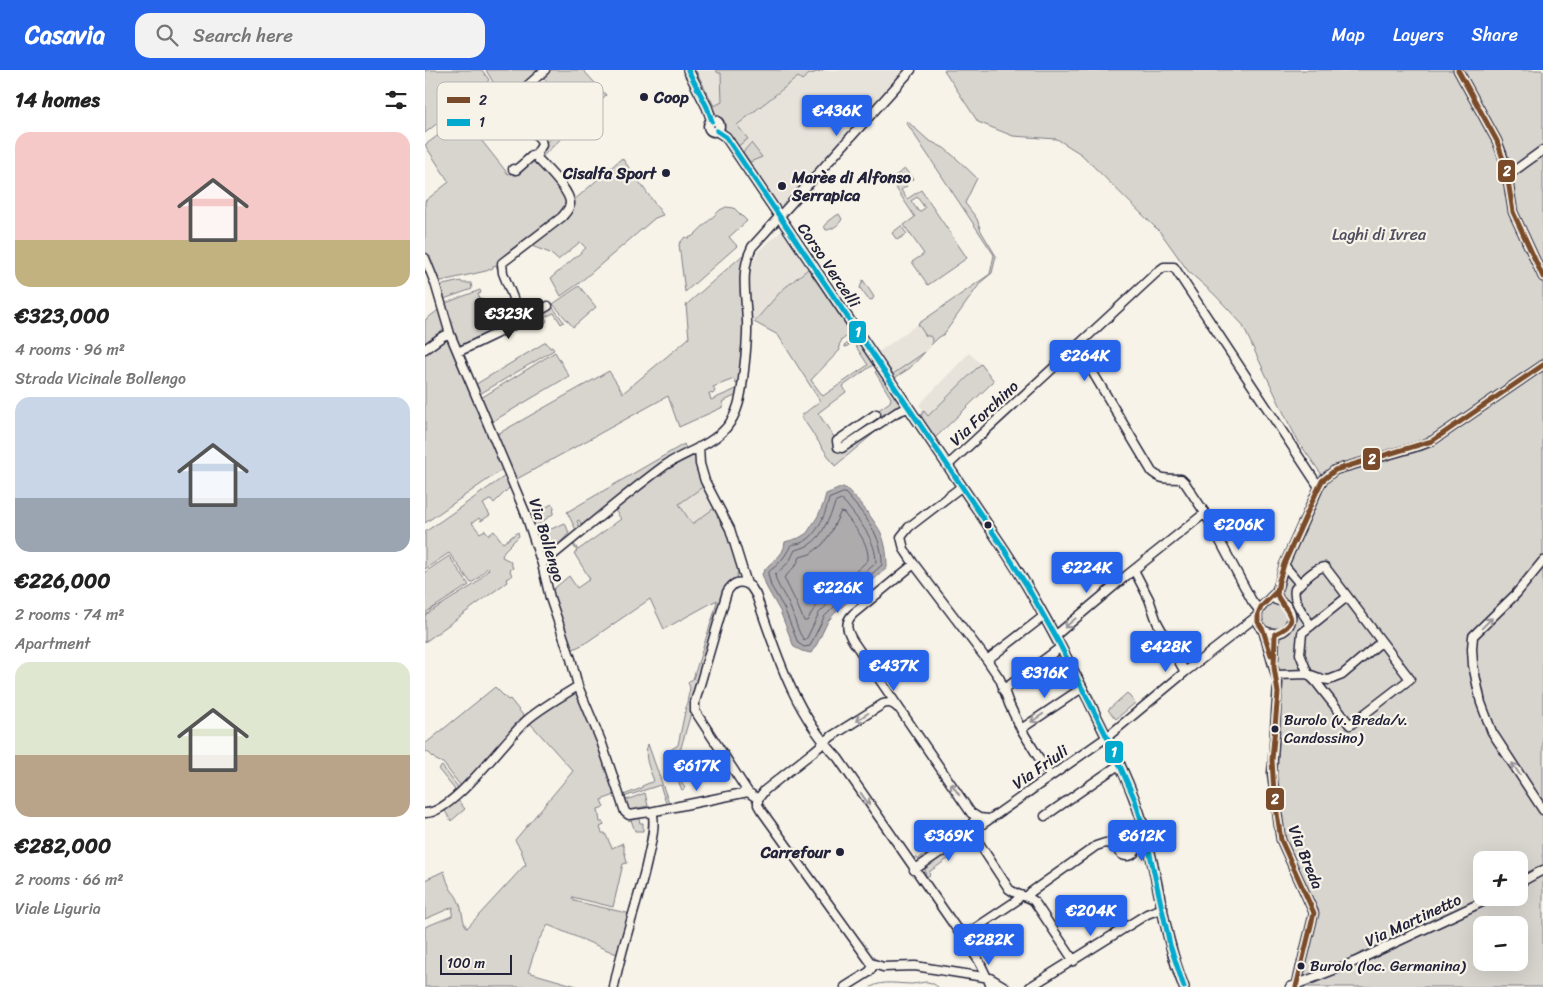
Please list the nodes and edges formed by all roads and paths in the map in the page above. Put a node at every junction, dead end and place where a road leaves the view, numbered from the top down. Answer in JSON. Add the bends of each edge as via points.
{"nodes":[{"id":1,"x":545,"y":70,"type":"edge"},
{"id":2,"x":688,"y":70,"type":"edge"},
{"id":3,"x":911,"y":70,"type":"edge"},
{"id":4,"x":1458,"y":70,"type":"edge"},
{"id":5,"x":531,"y":82,"type":"edge"},
{"id":6,"x":541,"y":140,"type":"edge"},
{"id":7,"x":1543,"y":150,"type":"edge"},
{"id":8,"x":537,"y":154,"type":"junction"},
{"id":9,"x":513,"y":169,"type":"dead end"},
{"id":10,"x":1507,"y":176,"type":"junction"},
{"id":11,"x":779,"y":218,"type":"junction"},
{"id":12,"x":425,"y":258,"type":"edge"},
{"id":13,"x":1543,"y":277,"type":"edge"},
{"id":14,"x":548,"y":306,"type":"dead end"},
{"id":15,"x":508,"y":328,"type":"junction"},
{"id":16,"x":450,"y":334,"type":"junction"},
{"id":17,"x":1077,"y":346,"type":"junction"},
{"id":18,"x":425,"y":349,"type":"edge"},
{"id":19,"x":458,"y":352,"type":"junction"},
{"id":20,"x":1543,"y":365,"type":"edge"},
{"id":21,"x":908,"y":408,"type":"junction"},
{"id":22,"x":876,"y":414,"type":"dead end"},
{"id":23,"x":699,"y":447,"type":"junction"},
{"id":24,"x":947,"y":466,"type":"junction"},
{"id":25,"x":961,"y":487,"type":"junction"},
{"id":26,"x":1319,"y":487,"type":"junction"},
{"id":27,"x":1205,"y":512,"type":"junction"},
{"id":28,"x":1543,"y":561,"type":"edge"},
{"id":29,"x":542,"y":564,"type":"junction"},
{"id":30,"x":913,"y":564,"type":"junction"},
{"id":31,"x":1285,"y":565,"type":"junction"},
{"id":32,"x":1134,"y":570,"type":"junction"},
{"id":33,"x":747,"y":584,"type":"junction"},
{"id":34,"x":1300,"y":584,"type":"junction"},
{"id":35,"x":1277,"y":591,"type":"junction"},
{"id":36,"x":1347,"y":597,"type":"junction"},
{"id":37,"x":1280,"y":601,"type":"junction"},
{"id":38,"x":1261,"y":608,"type":"junction"},
{"id":39,"x":1044,"y":616,"type":"junction"},
{"id":40,"x":1311,"y":626,"type":"junction"},
{"id":41,"x":1242,"y":628,"type":"junction"},
{"id":42,"x":1263,"y":630,"type":"junction"},
{"id":43,"x":1275,"y":634,"type":"junction"},
{"id":44,"x":1055,"y":636,"type":"junction"},
{"id":45,"x":1381,"y":642,"type":"junction"},
{"id":46,"x":1061,"y":647,"type":"junction"},
{"id":47,"x":987,"y":660,"type":"junction"},
{"id":48,"x":1275,"y":671,"type":"junction"},
{"id":49,"x":1185,"y":672,"type":"junction"},
{"id":50,"x":1308,"y":674,"type":"junction"},
{"id":51,"x":578,"y":686,"type":"junction"},
{"id":52,"x":884,"y":686,"type":"junction"},
{"id":53,"x":1082,"y":688,"type":"junction"},
{"id":54,"x":1003,"y":690,"type":"junction"},
{"id":55,"x":883,"y":704,"type":"junction"},
{"id":56,"x":898,"y":708,"type":"junction"},
{"id":57,"x":1021,"y":729,"type":"junction"},
{"id":58,"x":841,"y":730,"type":"junction"},
{"id":59,"x":1107,"y":737,"type":"junction"},
{"id":60,"x":823,"y":743,"type":"junction"},
{"id":61,"x":838,"y":758,"type":"junction"},
{"id":62,"x":1120,"y":764,"type":"junction"},
{"id":63,"x":1051,"y":776,"type":"junction"},
{"id":64,"x":749,"y":792,"type":"junction"},
{"id":65,"x":758,"y":799,"type":"junction"},
{"id":66,"x":1543,"y":810,"type":"edge"},
{"id":67,"x":649,"y":812,"type":"junction"},
{"id":68,"x":425,"y":813,"type":"edge"},
{"id":69,"x":1045,"y":816,"type":"dead end"},
{"id":70,"x":978,"y":821,"type":"junction"},
{"id":71,"x":972,"y":834,"type":"junction"},
{"id":72,"x":1117,"y":845,"type":"dead end"},
{"id":73,"x":914,"y":870,"type":"junction"},
{"id":74,"x":1543,"y":870,"type":"edge"},
{"id":75,"x":1528,"y":878,"type":"edge"},
{"id":76,"x":1023,"y":897,"type":"junction"},
{"id":77,"x":1474,"y":906,"type":"edge"},
{"id":78,"x":1163,"y":908,"type":"junction"},
{"id":79,"x":952,"y":925,"type":"junction"},
{"id":80,"x":979,"y":961,"type":"junction"},
{"id":81,"x":1074,"y":961,"type":"junction"},
{"id":82,"x":873,"y":964,"type":"junction"},
{"id":83,"x":963,"y":975,"type":"junction"},
{"id":84,"x":976,"y":976,"type":"junction"},
{"id":85,"x":987,"y":978,"type":"junction"},
{"id":86,"x":992,"y":986,"type":"edge"},
{"id":87,"x":1294,"y":986,"type":"edge"},
{"id":88,"x":614,"y":987,"type":"edge"},
{"id":89,"x":845,"y":987,"type":"edge"},
{"id":90,"x":1005,"y":987,"type":"edge"},
{"id":91,"x":1030,"y":987,"type":"edge"},
{"id":92,"x":1184,"y":987,"type":"edge"}],
"edges":[{"from":1,"to":5,"type":"street"},
{"from":2,"to":11,"type":"main road","name":"Corso Vercelli","via":[[712,121],[709,130],[717,130],[725,137]]},
{"from":3,"to":11,"type":"street"},
{"from":4,"to":10,"type":"street","via":[[1497,141]]},
{"from":6,"to":8,"type":"street","via":[[542,146]]},
{"from":7,"to":10,"type":"street"},
{"from":8,"to":9,"type":"street"},
{"from":8,"to":15,"type":"street","via":[[568,194],[570,204],[561,218],[502,263],[515,303],[502,313]]},
{"from":10,"to":13,"type":"street","via":[[1513,212]]},
{"from":11,"to":21,"type":"main road","name":"Corso Vercelli"},
{"from":11,"to":23,"type":"street","via":[[752,247],[746,260],[747,324],[743,378],[735,414],[725,429]]},
{"from":12,"to":16,"type":"street","name":"Via Bollengo"},
{"from":14,"to":15,"type":"street"},
{"from":15,"to":19,"type":"street"},
{"from":16,"to":18,"type":"street"},
{"from":16,"to":19,"type":"street","name":"Via Bollengo"},
{"from":17,"to":24,"type":"street","name":"Via Forchino"},
{"from":17,"to":26,"type":"street","name":"Via Forchino","via":[[1164,266],[1174,267]]},
{"from":17,"to":27,"type":"street","via":[[1152,472],[1159,478],[1181,479]]},
{"from":19,"to":29,"type":"street","name":"Via Bollengo","via":[[520,497]]},
{"from":20,"to":26,"type":"street","via":[[1432,441],[1335,470]]},
{"from":21,"to":22,"type":"street","via":[[842,448],[838,447],[837,441]]},
{"from":21,"to":24,"type":"main road","name":"Corso Vercelli"},
{"from":23,"to":29,"type":"street","via":[[643,482]]},
{"from":23,"to":33,"type":"street","via":[[705,481],[732,534]]},
{"from":24,"to":25,"type":"main road","name":"Corso Vercelli"},
{"from":25,"to":30,"type":"street","via":[[909,527],[901,537]]},
{"from":25,"to":39,"type":"main road","name":"Corso Vercelli"},
{"from":26,"to":31,"type":"street"},
{"from":27,"to":32,"type":"street"},
{"from":27,"to":38,"type":"street","via":[[1252,601]]},
{"from":66,"to":28,"type":"street","one_way":true,"via":[[1492,732],[1481,703],[1472,649],[1473,636],[1516,594]]},
{"from":29,"to":51,"type":"street","name":"Via Bollengo"},
{"from":30,"to":47,"type":"street"},
{"from":30,"to":52,"type":"street","via":[[853,614],[847,624],[853,641]]},
{"from":31,"to":34,"type":"street"},
{"from":31,"to":35,"type":"street"},
{"from":32,"to":44,"type":"street","one_way":true},
{"from":32,"to":49,"type":"street","via":[[1157,622]]},
{"from":33,"to":60,"type":"street","via":[[756,596],[789,685]]},
{"from":33,"to":64,"type":"street","via":[[734,583],[727,592],[695,711]]},
{"from":34,"to":36,"type":"street","via":[[1317,569],[1325,567]]},
{"from":34,"to":40,"type":"street","via":[[1294,595]]},
{"from":35,"to":37,"type":"street"},
{"from":35,"to":38,"type":"street","name":"Via Friuli"},
{"from":36,"to":40,"type":"street"},
{"from":36,"to":45,"type":"street"},
{"from":37,"to":38,"type":"street","via":[[1273,600]]},
{"from":37,"to":43,"type":"street","via":[[1289,608],[1291,620],[1285,630]]},
{"from":38,"to":41,"type":"street","name":"Via Friuli"},
{"from":38,"to":42,"type":"street","via":[[1259,623]]},
{"from":39,"to":44,"type":"main road","name":"Corso Vercelli"},
{"from":39,"to":47,"type":"street"},
{"from":40,"to":50,"type":"street","via":[[1302,633],[1300,654]]},
{"from":41,"to":42,"type":"street","via":[[1252,626]]},
{"from":41,"to":49,"type":"street","name":"Via Friuli"},
{"from":42,"to":43,"type":"street"},
{"from":42,"to":48,"type":"street","name":"Via Breda"},
{"from":43,"to":48,"type":"street","name":"Via Breda"},
{"from":44,"to":46,"type":"main road","name":"Corso Vercelli"},
{"from":45,"to":50,"type":"street","via":[[1335,679],[1322,680]]},
{"from":45,"to":50,"type":"street","via":[[1410,679],[1350,725]]},
{"from":46,"to":53,"type":"main road","name":"Corso Vercelli"},
{"from":46,"to":54,"type":"street"},
{"from":47,"to":54,"type":"street","via":[[1000,679]]},
{"from":48,"to":50,"type":"street"},
{"from":48,"to":87,"type":"street","name":"Via Breda","via":[[1278,693],[1272,774],[1280,834],[1314,913]]},
{"from":49,"to":59,"type":"street","name":"Via Friuli"},
{"from":51,"to":67,"type":"street","name":"Via Bollengo","via":[[625,812],[629,815]]},
{"from":51,"to":68,"type":"street","via":[[527,720],[464,790]]},
{"from":52,"to":55,"type":"street"},
{"from":52,"to":56,"type":"street"},
{"from":53,"to":57,"type":"street","one_way":true},
{"from":53,"to":59,"type":"main road","name":"Corso Vercelli"},
{"from":54,"to":57,"type":"street"},
{"from":55,"to":56,"type":"street","via":[[895,704]]},
{"from":55,"to":58,"type":"street","one_way":true},
{"from":70,"to":56,"type":"street","one_way":true},
{"from":57,"to":63,"type":"street"},
{"from":58,"to":60,"type":"street"},
{"from":58,"to":61,"type":"street","via":[[833,744]]},
{"from":59,"to":62,"type":"main road","name":"Corso Vercelli"},
{"from":59,"to":63,"type":"street","name":"Via Friuli"},
{"from":60,"to":61,"type":"street"},
{"from":60,"to":65,"type":"street"},
{"from":61,"to":73,"type":"street","one_way":true},
{"from":62,"to":69,"type":"street"},
{"from":62,"to":78,"type":"main road","name":"Corso Vercelli","via":[[1140,817]]},
{"from":63,"to":70,"type":"street","name":"Via Friuli","via":[[989,819]]},
{"from":64,"to":65,"type":"street"},
{"from":64,"to":67,"type":"street"},
{"from":65,"to":82,"type":"street","via":[[761,810]]},
{"from":67,"to":88,"type":"street","via":[[653,815],[654,828]]},
{"from":70,"to":71,"type":"street","via":[[973,822],[969,830]]},
{"from":71,"to":73,"type":"street"},
{"from":71,"to":76,"type":"street","via":[[1009,889]]},
{"from":72,"to":76,"type":"street","via":[[1105,843],[1096,846]]},
{"from":73,"to":79,"type":"street"},
{"from":74,"to":75,"type":"street"},
{"from":76,"to":79,"type":"street","via":[[972,931],[965,933]]},
{"from":76,"to":81,"type":"street","via":[[1034,901]]},
{"from":77,"to":87,"type":"street","name":"Via Martinetto"},
{"from":78,"to":81,"type":"street","via":[[1147,914]]},
{"from":78,"to":92,"type":"main road","name":"Corso Vercelli"},
{"from":79,"to":80,"type":"street"},
{"from":80,"to":84,"type":"street"},
{"from":80,"to":85,"type":"street"},
{"from":81,"to":91,"type":"street"},
{"from":82,"to":83,"type":"street","via":[[883,967],[915,966]]},
{"from":82,"to":89,"type":"street","via":[[869,972]]},
{"from":83,"to":84,"type":"street"},
{"from":83,"to":86,"type":"street"},
{"from":84,"to":85,"type":"street"},
{"from":85,"to":86,"type":"street"},
{"from":85,"to":90,"type":"street"}]}
